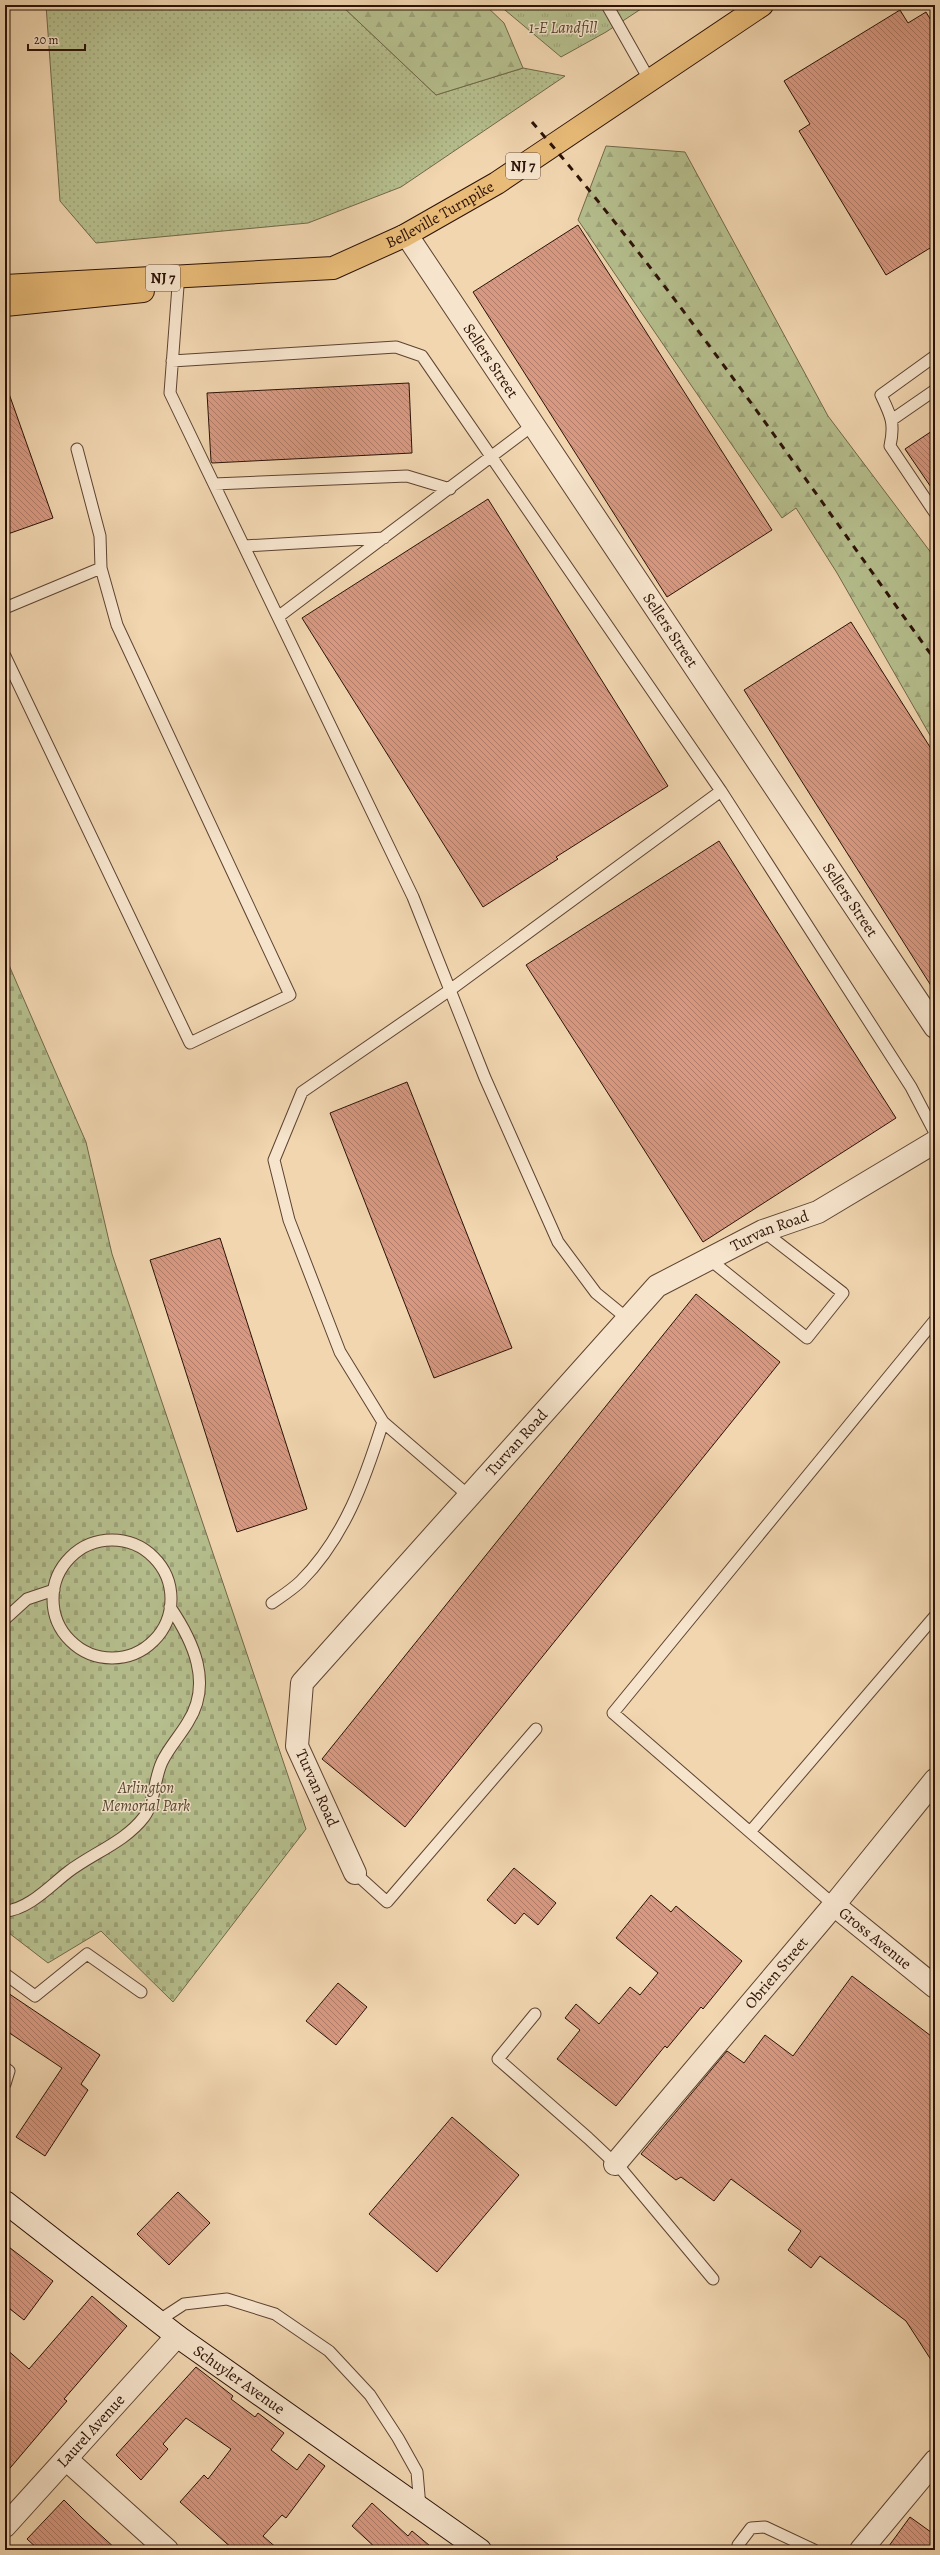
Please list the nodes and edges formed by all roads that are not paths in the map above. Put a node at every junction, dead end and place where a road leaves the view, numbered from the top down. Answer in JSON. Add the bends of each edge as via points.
{"nodes":[{"id":1,"x":607,"y":5,"type":"edge"},
{"id":2,"x":762,"y":5,"type":"edge"},
{"id":3,"x":650,"y":81,"type":"junction"},
{"id":4,"x":404,"y":236,"type":"junction"},
{"id":5,"x":261,"y":274,"type":"junction"},
{"id":6,"x":5,"y":286,"type":"edge"},
{"id":7,"x":178,"y":286,"type":"junction"},
{"id":8,"x":5,"y":305,"type":"edge"},
{"id":9,"x":935,"y":356,"type":"edge"},
{"id":10,"x":172,"y":361,"type":"junction"},
{"id":11,"x":935,"y":390,"type":"edge"},
{"id":12,"x":893,"y":420,"type":"junction"},
{"id":13,"x":533,"y":425,"type":"junction"},
{"id":14,"x":77,"y":449,"type":"dead end"},
{"id":15,"x":492,"y":457,"type":"junction"},
{"id":16,"x":214,"y":484,"type":"junction"},
{"id":17,"x":450,"y":488,"type":"junction"},
{"id":18,"x":935,"y":513,"type":"edge"},
{"id":19,"x":384,"y":538,"type":"junction"},
{"id":20,"x":244,"y":546,"type":"junction"},
{"id":21,"x":101,"y":568,"type":"junction"},
{"id":22,"x":5,"y":608,"type":"edge"},
{"id":23,"x":278,"y":617,"type":"junction"},
{"id":24,"x":5,"y":656,"type":"edge"},
{"id":25,"x":721,"y":791,"type":"junction"},
{"id":26,"x":450,"y":990,"type":"junction"},
{"id":27,"x":935,"y":1027,"type":"edge"},
{"id":28,"x":935,"y":1132,"type":"edge"},
{"id":29,"x":935,"y":1142,"type":"edge"},
{"id":30,"x":763,"y":1231,"type":"junction"},
{"id":31,"x":709,"y":1259,"type":"junction"},
{"id":32,"x":629,"y":1320,"type":"junction"},
{"id":33,"x":935,"y":1320,"type":"edge"},
{"id":34,"x":383,"y":1422,"type":"junction"},
{"id":35,"x":469,"y":1496,"type":"junction"},
{"id":36,"x":54,"y":1590,"type":"junction"},
{"id":37,"x":272,"y":1603,"type":"dead end"},
{"id":38,"x":170,"y":1607,"type":"junction"},
{"id":39,"x":935,"y":1616,"type":"edge"},
{"id":40,"x":5,"y":1619,"type":"edge"},
{"id":41,"x":536,"y":1729,"type":"dead end"},
{"id":42,"x":935,"y":1780,"type":"edge"},
{"id":43,"x":750,"y":1832,"type":"junction"},
{"id":44,"x":355,"y":1873,"type":"joint"},
{"id":45,"x":834,"y":1905,"type":"junction"},
{"id":46,"x":5,"y":1911,"type":"edge"},
{"id":47,"x":5,"y":1974,"type":"edge"},
{"id":48,"x":935,"y":1987,"type":"edge"},
{"id":49,"x":141,"y":1992,"type":"dead end"},
{"id":50,"x":535,"y":2014,"type":"dead end"},
{"id":51,"x":5,"y":2068,"type":"edge"},
{"id":52,"x":5,"y":2084,"type":"edge"},
{"id":53,"x":615,"y":2164,"type":"junction"},
{"id":54,"x":5,"y":2202,"type":"edge"},
{"id":55,"x":713,"y":2279,"type":"dead end"},
{"id":56,"x":158,"y":2321,"type":"junction"},
{"id":57,"x":177,"y":2336,"type":"junction"},
{"id":58,"x":66,"y":2459,"type":"junction"},
{"id":59,"x":935,"y":2461,"type":"edge"},
{"id":60,"x":420,"y":2508,"type":"junction"},
{"id":61,"x":5,"y":2526,"type":"edge"},
{"id":62,"x":167,"y":2550,"type":"edge"},
{"id":63,"x":480,"y":2550,"type":"edge"},
{"id":64,"x":739,"y":2550,"type":"edge"},
{"id":65,"x":814,"y":2550,"type":"edge"},
{"id":66,"x":861,"y":2550,"type":"edge"}],
"edges":[{"from":1,"to":3,"type":"lane"},
{"from":2,"to":3,"type":"main road","name":"Belleville Turnpike","number":"NJ 7"},
{"from":3,"to":4,"type":"main road","name":"Belleville Turnpike","number":"NJ 7","via":[[497,183]]},
{"from":4,"to":5,"type":"main road","name":"Belleville Turnpike","number":"NJ 7","via":[[333,268]]},
{"from":4,"to":13,"type":"street","name":"Sellers Street","via":[[408,237]]},
{"from":5,"to":6,"type":"main road","name":"Belleville Turnpike","number":"NJ 7"},
{"from":5,"to":7,"type":"main road","name":"Belleville Turnpike","number":"NJ 7"},
{"from":7,"to":8,"type":"main road","name":"Belleville Turnpike","number":"NJ 7","via":[[117,295]]},
{"from":7,"to":10,"type":"lane"},
{"from":9,"to":12,"type":"lane","via":[[881,395]]},
{"from":10,"to":15,"type":"lane","via":[[396,347],[422,356]]},
{"from":10,"to":16,"type":"lane","via":[[170,393]]},
{"from":11,"to":12,"type":"lane"},
{"from":12,"to":18,"type":"lane","via":[[894,429],[890,446]]},
{"from":13,"to":15,"type":"lane"},
{"from":13,"to":27,"type":"street","name":"Sellers Street"},
{"from":14,"to":21,"type":"lane","via":[[100,536]]},
{"from":15,"to":17,"type":"lane"},
{"from":15,"to":25,"type":"lane"},
{"from":16,"to":17,"type":"lane","via":[[407,476]]},
{"from":16,"to":20,"type":"lane"},
{"from":17,"to":19,"type":"lane"},
{"from":19,"to":20,"type":"lane"},
{"from":19,"to":23,"type":"lane"},
{"from":20,"to":23,"type":"lane"},
{"from":21,"to":22,"type":"lane"},
{"from":21,"to":24,"type":"lane","via":[[117,625],[290,995],[190,1043]]},
{"from":23,"to":26,"type":"lane","via":[[413,897]]},
{"from":25,"to":26,"type":"lane"},
{"from":25,"to":28,"type":"lane","via":[[911,1087]]},
{"from":26,"to":32,"type":"lane","via":[[485,1078],[558,1242],[596,1293]]},
{"from":26,"to":34,"type":"lane","via":[[302,1092],[274,1160],[289,1220],[340,1352]]},
{"from":29,"to":30,"type":"street","name":"Turvan Road","via":[[818,1212]]},
{"from":30,"to":31,"type":"street","name":"Turvan Road"},
{"from":30,"to":31,"type":"lane","via":[[843,1293],[807,1338]]},
{"from":31,"to":32,"type":"street","name":"Turvan Road","via":[[657,1286]]},
{"from":32,"to":35,"type":"street","name":"Turvan Road"},
{"from":33,"to":43,"type":"lane","via":[[612,1712]]},
{"from":34,"to":35,"type":"lane"},
{"from":34,"to":37,"type":"lane","via":[[368,1473],[342,1529],[301,1581]]},
{"from":35,"to":44,"type":"street","name":"Turvan Road","via":[[302,1683],[297,1746]]},
{"from":36,"to":38,"type":"lane","via":[[56,1617],[66,1635],[79,1648],[96,1656],[126,1656],[148,1646],[161,1632],[169,1616]]},
{"from":36,"to":38,"type":"lane","via":[[57,1576],[68,1559],[84,1546],[104,1540],[124,1540],[143,1548],[159,1562],[168,1580]]},
{"from":36,"to":40,"type":"lane","via":[[27,1599]]},
{"from":38,"to":46,"type":"lane","via":[[186,1630],[195,1651],[199,1673],[197,1702],[188,1722],[172,1742],[161,1764],[144,1816],[123,1837],[79,1863],[22,1907]]},
{"from":39,"to":43,"type":"lane"},
{"from":41,"to":44,"type":"lane","via":[[387,1902]]},
{"from":42,"to":45,"type":"street","name":"Obrien Street"},
{"from":43,"to":45,"type":"lane"},
{"from":45,"to":48,"type":"street","name":"Gross Avenue"},
{"from":45,"to":53,"type":"street","name":"Obrien Street"},
{"from":47,"to":49,"type":"lane","via":[[35,1996],[87,1954]]},
{"from":50,"to":53,"type":"lane","via":[[498,2059]]},
{"from":51,"to":52,"type":"lane","via":[[9,2071]]},
{"from":53,"to":55,"type":"lane"},
{"from":54,"to":56,"type":"street","name":"Schuyler Avenue"},
{"from":56,"to":57,"type":"street","name":"Schuyler Avenue"},
{"from":56,"to":60,"type":"lane","via":[[184,2304],[227,2299],[275,2314],[329,2351],[370,2395],[398,2438],[417,2472]]},
{"from":57,"to":58,"type":"street","name":"Laurel Avenue"},
{"from":57,"to":60,"type":"street","name":"Schuyler Avenue"},
{"from":58,"to":61,"type":"street","name":"Laurel Avenue"},
{"from":58,"to":62,"type":"street"},
{"from":59,"to":66,"type":"street"},
{"from":60,"to":63,"type":"street","name":"Schuyler Avenue"},
{"from":64,"to":65,"type":"lane","via":[[738,2545],[752,2528],[765,2527]]}]}
